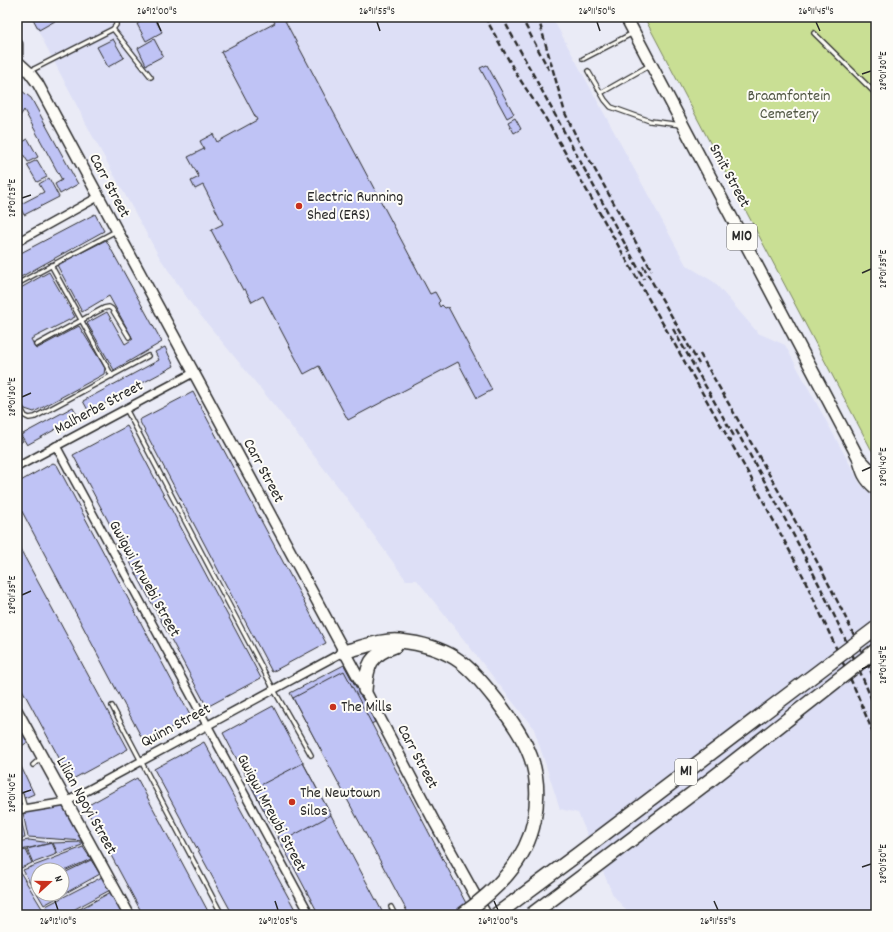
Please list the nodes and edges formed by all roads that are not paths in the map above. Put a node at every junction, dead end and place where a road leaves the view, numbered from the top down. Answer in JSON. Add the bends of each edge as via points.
{"nodes":[{"id":1,"x":114,"y":17,"type":"edge"},
{"id":2,"x":626,"y":17,"type":"edge"},
{"id":3,"x":113,"y":29,"type":"junction"},
{"id":4,"x":634,"y":33,"type":"junction"},
{"id":5,"x":814,"y":33,"type":"dead end"},
{"id":6,"x":17,"y":44,"type":"edge"},
{"id":7,"x":583,"y":58,"type":"dead end"},
{"id":8,"x":17,"y":62,"type":"edge"},
{"id":9,"x":652,"y":65,"type":"junction"},
{"id":10,"x":588,"y":71,"type":"dead end"},
{"id":11,"x":29,"y":72,"type":"junction"},
{"id":12,"x":151,"y":77,"type":"dead end"},
{"id":13,"x":601,"y":93,"type":"junction"},
{"id":14,"x":876,"y":94,"type":"edge"},
{"id":15,"x":684,"y":126,"type":"junction"},
{"id":16,"x":95,"y":199,"type":"junction"},
{"id":17,"x":116,"y":230,"type":"junction"},
{"id":18,"x":17,"y":242,"type":"edge"},
{"id":19,"x":51,"y":265,"type":"junction"},
{"id":20,"x":17,"y":284,"type":"edge"},
{"id":21,"x":81,"y":320,"type":"junction"},
{"id":22,"x":128,"y":337,"type":"dead end"},
{"id":23,"x":36,"y":345,"type":"dead end"},
{"id":24,"x":148,"y":356,"type":"dead end"},
{"id":25,"x":193,"y":373,"type":"junction"},
{"id":26,"x":112,"y":376,"type":"junction"},
{"id":27,"x":17,"y":402,"type":"edge"},
{"id":28,"x":126,"y":409,"type":"junction"},
{"id":29,"x":56,"y":446,"type":"junction"},
{"id":30,"x":858,"y":458,"type":"junction"},
{"id":31,"x":17,"y":467,"type":"edge"},
{"id":32,"x":876,"y":476,"type":"edge"},
{"id":33,"x":876,"y":490,"type":"edge"},
{"id":34,"x":876,"y":628,"type":"edge"},
{"id":35,"x":406,"y":642,"type":"junction"},
{"id":36,"x":876,"y":650,"type":"edge"},
{"id":37,"x":343,"y":652,"type":"junction"},
{"id":38,"x":274,"y":690,"type":"junction"},
{"id":39,"x":365,"y":690,"type":"junction"},
{"id":40,"x":112,"y":706,"type":"dead end"},
{"id":41,"x":17,"y":711,"type":"edge"},
{"id":42,"x":208,"y":725,"type":"junction"},
{"id":43,"x":311,"y":755,"type":"dead end"},
{"id":44,"x":42,"y":758,"type":"junction"},
{"id":45,"x":141,"y":761,"type":"junction"},
{"id":46,"x":33,"y":765,"type":"dead end"},
{"id":47,"x":21,"y":795,"type":"dead end"},
{"id":48,"x":66,"y":802,"type":"junction"},
{"id":49,"x":25,"y":809,"type":"junction"},
{"id":50,"x":17,"y":810,"type":"edge"},
{"id":51,"x":391,"y":907,"type":"dead end"},
{"id":52,"x":484,"y":912,"type":"edge"},
{"id":53,"x":129,"y":915,"type":"edge"},
{"id":54,"x":222,"y":915,"type":"edge"},
{"id":55,"x":310,"y":915,"type":"edge"},
{"id":56,"x":396,"y":915,"type":"edge"},
{"id":57,"x":462,"y":915,"type":"edge"},
{"id":58,"x":471,"y":915,"type":"edge"},
{"id":59,"x":496,"y":915,"type":"edge"},
{"id":60,"x":531,"y":915,"type":"edge"}],
"edges":[{"from":1,"to":3,"type":"lane","via":[[116,26]]},
{"from":2,"to":4,"type":"main road","name":"Smit Street","number":"M10"},
{"from":3,"to":11,"type":"lane"},
{"from":3,"to":12,"type":"lane"},
{"from":4,"to":7,"type":"lane"},
{"from":4,"to":9,"type":"main road","name":"Smit Street","number":"M10"},
{"from":5,"to":14,"type":"lane"},
{"from":6,"to":8,"type":"street","name":"Carr Street"},
{"from":8,"to":11,"type":"street","name":"Carr Street"},
{"from":9,"to":13,"type":"lane"},
{"from":9,"to":15,"type":"main road","name":"Smit Street","number":"M10"},
{"from":10,"to":13,"type":"lane"},
{"from":11,"to":16,"type":"street","name":"Carr Street","via":[[38,84]]},
{"from":13,"to":15,"type":"lane","via":[[611,107],[650,121]]},
{"from":15,"to":30,"type":"main road","name":"Smit Street","number":"M10"},
{"from":16,"to":17,"type":"street","name":"Carr Street"},
{"from":16,"to":18,"type":"street"},
{"from":17,"to":19,"type":"lane"},
{"from":17,"to":25,"type":"street","name":"Carr Street"},
{"from":19,"to":20,"type":"lane"},
{"from":19,"to":21,"type":"lane"},
{"from":21,"to":22,"type":"lane","via":[[104,308],[112,309]]},
{"from":21,"to":23,"type":"lane"},
{"from":21,"to":26,"type":"lane"},
{"from":24,"to":26,"type":"lane"},
{"from":25,"to":28,"type":"street","name":"Malherbe Street"},
{"from":25,"to":37,"type":"street","name":"Carr Street"},
{"from":26,"to":27,"type":"lane","via":[[35,417],[25,416]]},
{"from":28,"to":29,"type":"street","name":"Malherbe Street"},
{"from":28,"to":38,"type":"lane"},
{"from":29,"to":31,"type":"street","name":"Malherbe Street"},
{"from":29,"to":42,"type":"street","name":"Gwigwi Mrwebi Street"},
{"from":30,"to":32,"type":"main road","name":"Smit Street","number":"M10"},
{"from":30,"to":33,"type":"main road","name":"Smit Street","number":"M10","via":[[863,475]]},
{"from":34,"to":59,"type":"highway","number":"M1","bridge":true},
{"from":35,"to":37,"type":"highway","via":[[388,641]]},
{"from":35,"to":39,"type":"highway","via":[[382,650],[373,658],[366,674]]},
{"from":35,"to":57,"type":"highway","bridge":true,"via":[[432,648],[454,658],[474,674],[515,726],[530,752],[534,768],[537,796],[532,832],[527,845],[508,875]]},
{"from":36,"to":60,"type":"highway","number":"M1","bridge":true,"via":[[709,781]]},
{"from":37,"to":38,"type":"street","name":"Quinn Street"},
{"from":37,"to":39,"type":"street","name":"Carr Street"},
{"from":38,"to":42,"type":"street","name":"Quinn Street"},
{"from":38,"to":43,"type":"lane"},
{"from":39,"to":52,"type":"street","name":"Carr Street"},
{"from":40,"to":45,"type":"lane"},
{"from":41,"to":44,"type":"street","name":"Lilian Ngoyi Street"},
{"from":42,"to":45,"type":"street","name":"Quinn Street"},
{"from":42,"to":55,"type":"street","name":"Gwigwi Mrewbi Street"},
{"from":44,"to":46,"type":"lane"},
{"from":44,"to":48,"type":"street","name":"Lilian Ngoyi Street"},
{"from":45,"to":48,"type":"street","name":"Quinn Street"},
{"from":45,"to":54,"type":"lane"},
{"from":47,"to":49,"type":"lane"},
{"from":48,"to":49,"type":"street","name":"Quinn Street"},
{"from":48,"to":53,"type":"street","name":"Lilian Ngoyi Street"},
{"from":49,"to":50,"type":"street","name":"Quinn Street"},
{"from":51,"to":56,"type":"lane"},
{"from":52,"to":58,"type":"street"}]}
